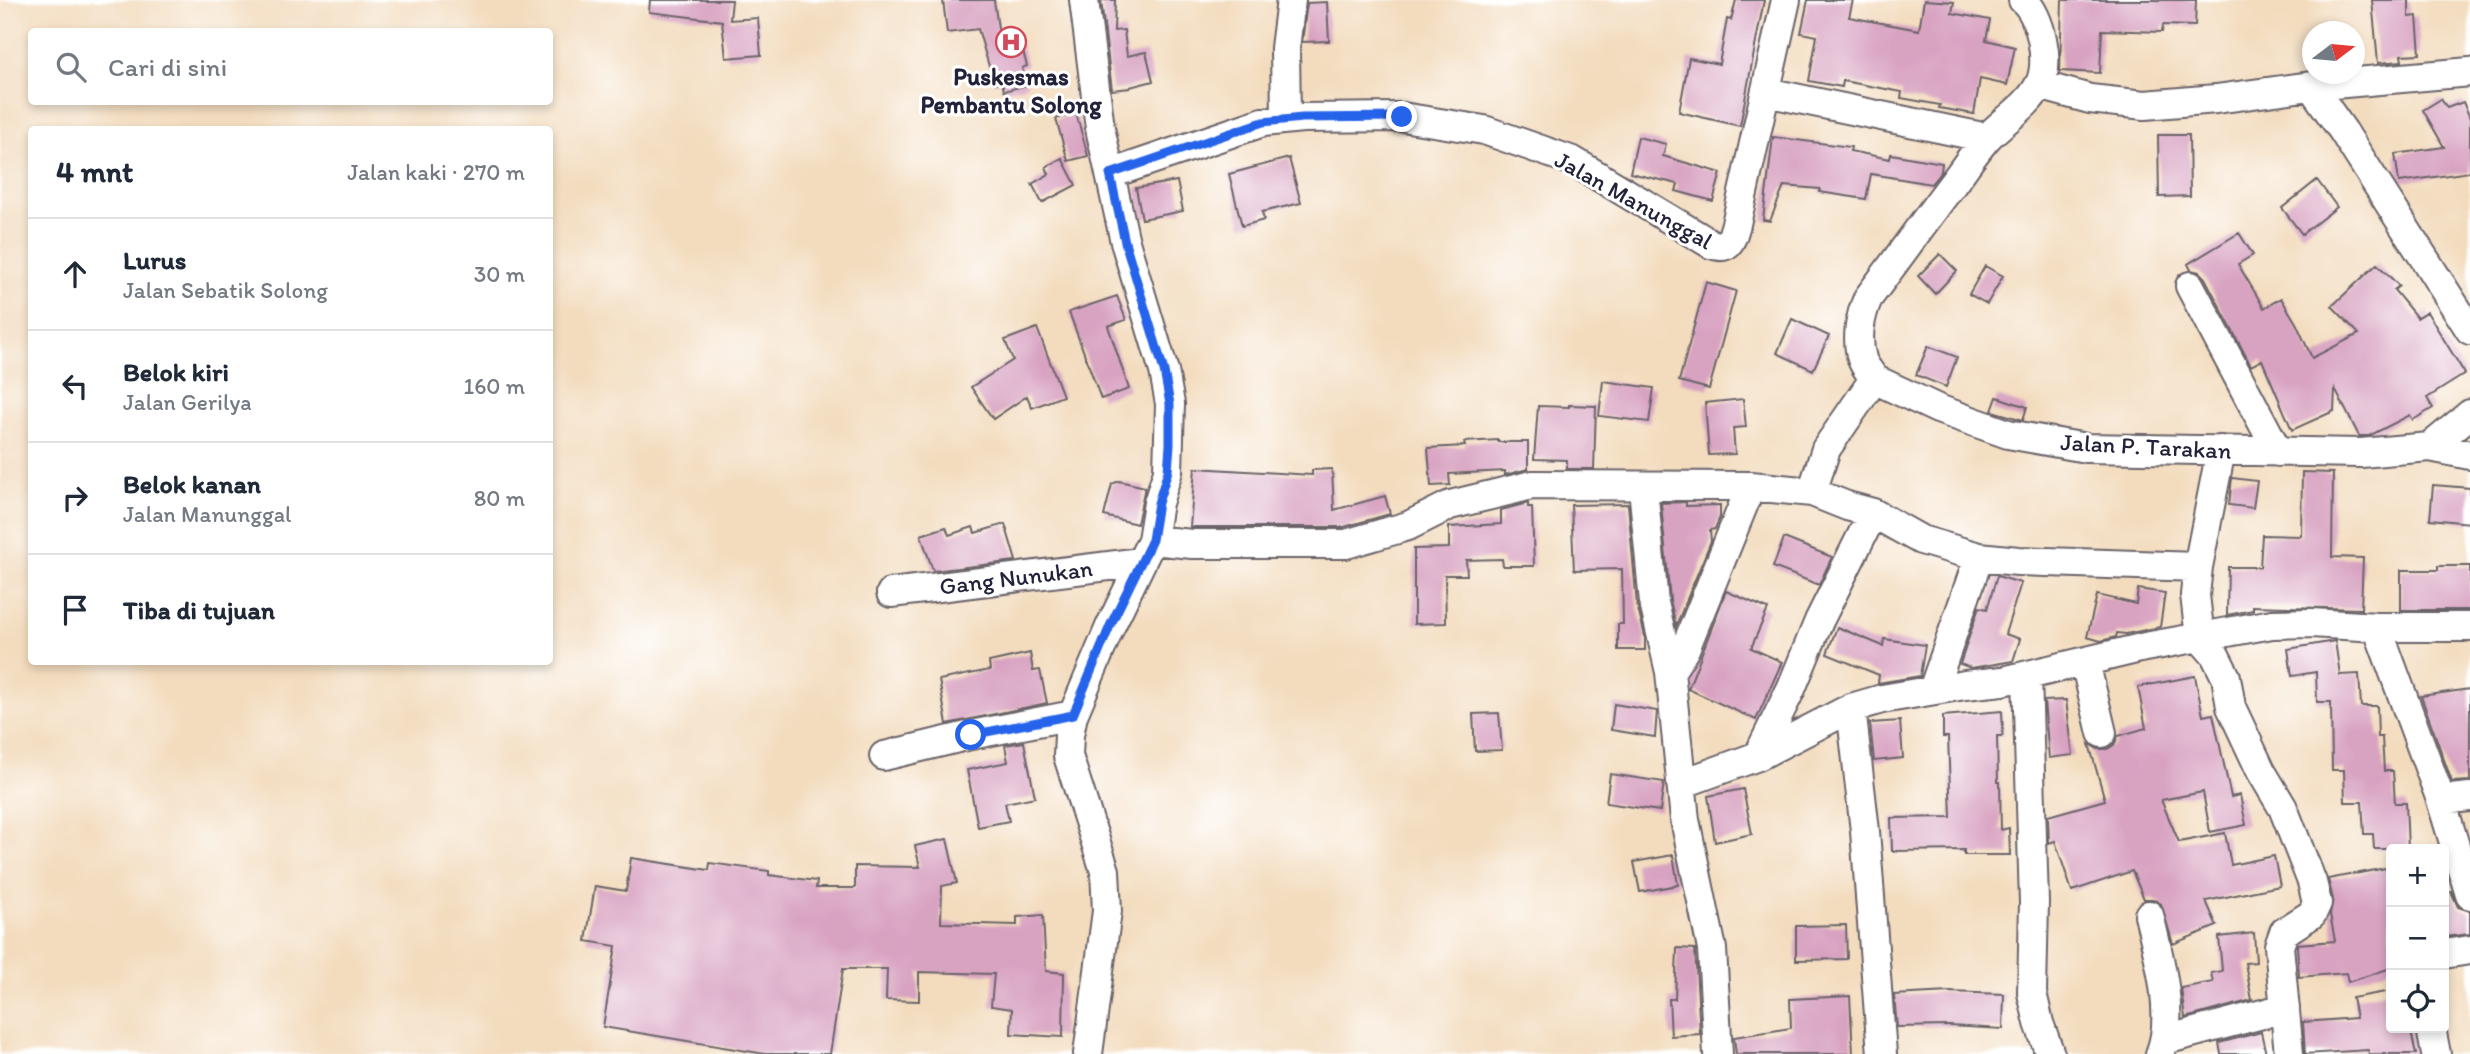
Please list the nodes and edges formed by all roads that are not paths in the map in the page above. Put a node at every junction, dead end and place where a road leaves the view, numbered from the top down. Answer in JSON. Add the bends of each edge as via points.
{"nodes":[{"id":1,"x":1084,"y":0,"type":"edge"},
{"id":2,"x":1291,"y":0,"type":"edge"},
{"id":3,"x":1786,"y":0,"type":"edge"},
{"id":4,"x":2023,"y":0,"type":"edge"},
{"id":5,"x":2470,"y":72,"type":"edge"},
{"id":6,"x":2039,"y":85,"type":"junction"},
{"id":7,"x":2311,"y":86,"type":"junction"},
{"id":8,"x":1766,"y":92,"type":"junction"},
{"id":9,"x":1286,"y":119,"type":"junction"},
{"id":10,"x":1987,"y":138,"type":"junction"},
{"id":11,"x":1110,"y":174,"type":"junction"},
{"id":12,"x":2190,"y":286,"type":"dead end"},
{"id":13,"x":2470,"y":330,"type":"edge"},
{"id":14,"x":1874,"y":379,"type":"junction"},
{"id":15,"x":2470,"y":414,"type":"edge"},
{"id":16,"x":2430,"y":447,"type":"junction"},
{"id":17,"x":2221,"y":450,"type":"junction"},
{"id":18,"x":2278,"y":452,"type":"junction"},
{"id":19,"x":2470,"y":455,"type":"edge"},
{"id":20,"x":1643,"y":486,"type":"junction"},
{"id":21,"x":1751,"y":486,"type":"junction"},
{"id":22,"x":1812,"y":492,"type":"junction"},
{"id":23,"x":1873,"y":513,"type":"junction"},
{"id":24,"x":1146,"y":551,"type":"junction"},
{"id":25,"x":1979,"y":557,"type":"junction"},
{"id":26,"x":2198,"y":567,"type":"junction"},
{"id":27,"x":891,"y":593,"type":"dead end"},
{"id":28,"x":2377,"y":627,"type":"junction"},
{"id":29,"x":2470,"y":628,"type":"edge"},
{"id":30,"x":2200,"y":638,"type":"junction"},
{"id":31,"x":2085,"y":662,"type":"junction"},
{"id":32,"x":1670,"y":672,"type":"junction"},
{"id":33,"x":2027,"y":676,"type":"junction"},
{"id":34,"x":1933,"y":690,"type":"junction"},
{"id":35,"x":1851,"y":708,"type":"junction"},
{"id":36,"x":1073,"y":715,"type":"junction"},
{"id":37,"x":2102,"y":733,"type":"dead end"},
{"id":38,"x":884,"y":756,"type":"dead end"},
{"id":39,"x":1758,"y":756,"type":"junction"},
{"id":40,"x":1681,"y":783,"type":"junction"},
{"id":41,"x":2470,"y":797,"type":"edge"},
{"id":42,"x":2441,"y":800,"type":"junction"},
{"id":43,"x":2470,"y":895,"type":"edge"},
{"id":44,"x":2149,"y":915,"type":"dead end"},
{"id":45,"x":2470,"y":950,"type":"edge"},
{"id":46,"x":2449,"y":953,"type":"edge"},
{"id":47,"x":2286,"y":1008,"type":"junction"},
{"id":48,"x":2432,"y":1033,"type":"edge"},
{"id":49,"x":2162,"y":1047,"type":"edge"},
{"id":50,"x":1088,"y":1054,"type":"edge"},
{"id":51,"x":1718,"y":1054,"type":"edge"},
{"id":52,"x":1882,"y":1054,"type":"edge"},
{"id":53,"x":2050,"y":1054,"type":"edge"},
{"id":54,"x":2289,"y":1054,"type":"edge"},
{"id":55,"x":2436,"y":1054,"type":"edge"}],
"edges":[{"from":1,"to":11,"type":"street"},
{"from":2,"to":9,"type":"street","via":[[1285,48]]},
{"from":3,"to":8,"type":"street"},
{"from":4,"to":6,"type":"street","via":[[2044,48]]},
{"from":5,"to":7,"type":"street"},
{"from":6,"to":7,"type":"street","via":[[2090,99],[2145,105]]},
{"from":6,"to":10,"type":"street"},
{"from":7,"to":13,"type":"street"},
{"from":8,"to":9,"type":"street","name":"Jalan Manunggal","via":[[1736,224],[1730,244],[1720,248],[1573,162],[1484,130],[1402,117]]},
{"from":8,"to":10,"type":"street"},
{"from":9,"to":11,"type":"street","name":"Jalan Manunggal","via":[[1263,122]]},
{"from":10,"to":14,"type":"street","via":[[1868,298],[1859,331],[1862,360]]},
{"from":11,"to":24,"type":"street","via":[[1170,404],[1168,471]]},
{"from":12,"to":18,"type":"street"},
{"from":14,"to":17,"type":"street","name":"Jalan P. Tarakan","via":[[2008,434],[2086,448]]},
{"from":14,"to":22,"type":"street","via":[[1826,449]]},
{"from":15,"to":16,"type":"street"},
{"from":16,"to":18,"type":"street","name":"Jalan P. Tarakan","via":[[2361,453]]},
{"from":16,"to":19,"type":"street","name":"Jalan P. Tarakan"},
{"from":17,"to":18,"type":"street","name":"Jalan P. Tarakan"},
{"from":17,"to":26,"type":"street"},
{"from":20,"to":21,"type":"street","name":"Gang Nunukan"},
{"from":20,"to":24,"type":"street","name":"Gang Nunukan","via":[[1532,485],[1450,505],[1408,526],[1346,544],[1192,544]]},
{"from":20,"to":32,"type":"street","via":[[1654,603]]},
{"from":21,"to":22,"type":"street","name":"Gang Nunukan"},
{"from":21,"to":32,"type":"street","via":[[1685,649]]},
{"from":22,"to":23,"type":"street","name":"Gang Nunukan"},
{"from":23,"to":25,"type":"street","name":"Gang Nunukan","via":[[1921,540]]},
{"from":23,"to":39,"type":"street"},
{"from":24,"to":27,"type":"street","name":"Gang Nunukan"},
{"from":24,"to":36,"type":"street"},
{"from":25,"to":26,"type":"street","name":"Gang Nunukan"},
{"from":25,"to":34,"type":"street"},
{"from":26,"to":30,"type":"street","via":[[2195,595]]},
{"from":28,"to":29,"type":"street"},
{"from":28,"to":30,"type":"street","via":[[2272,624]]},
{"from":28,"to":42,"type":"street"},
{"from":30,"to":31,"type":"street"},
{"from":30,"to":47,"type":"street","via":[[2226,677],[2231,707],[2283,808],[2317,903],[2312,914],[2281,938]]},
{"from":31,"to":33,"type":"street"},
{"from":31,"to":37,"type":"street"},
{"from":32,"to":40,"type":"street"},
{"from":33,"to":34,"type":"street"},
{"from":33,"to":53,"type":"street","via":[[2032,993]]},
{"from":34,"to":35,"type":"street"},
{"from":35,"to":39,"type":"street"},
{"from":35,"to":52,"type":"street"},
{"from":36,"to":38,"type":"street"},
{"from":36,"to":50,"type":"street","via":[[1068,756],[1105,871],[1107,900]]},
{"from":39,"to":40,"type":"street"},
{"from":40,"to":51,"type":"street","via":[[1712,949]]},
{"from":41,"to":42,"type":"street"},
{"from":42,"to":43,"type":"street"},
{"from":44,"to":49,"type":"street","via":[[2161,971]]},
{"from":45,"to":46,"type":"street"},
{"from":47,"to":49,"type":"street"},
{"from":47,"to":54,"type":"street"},
{"from":48,"to":55,"type":"street"}]}
